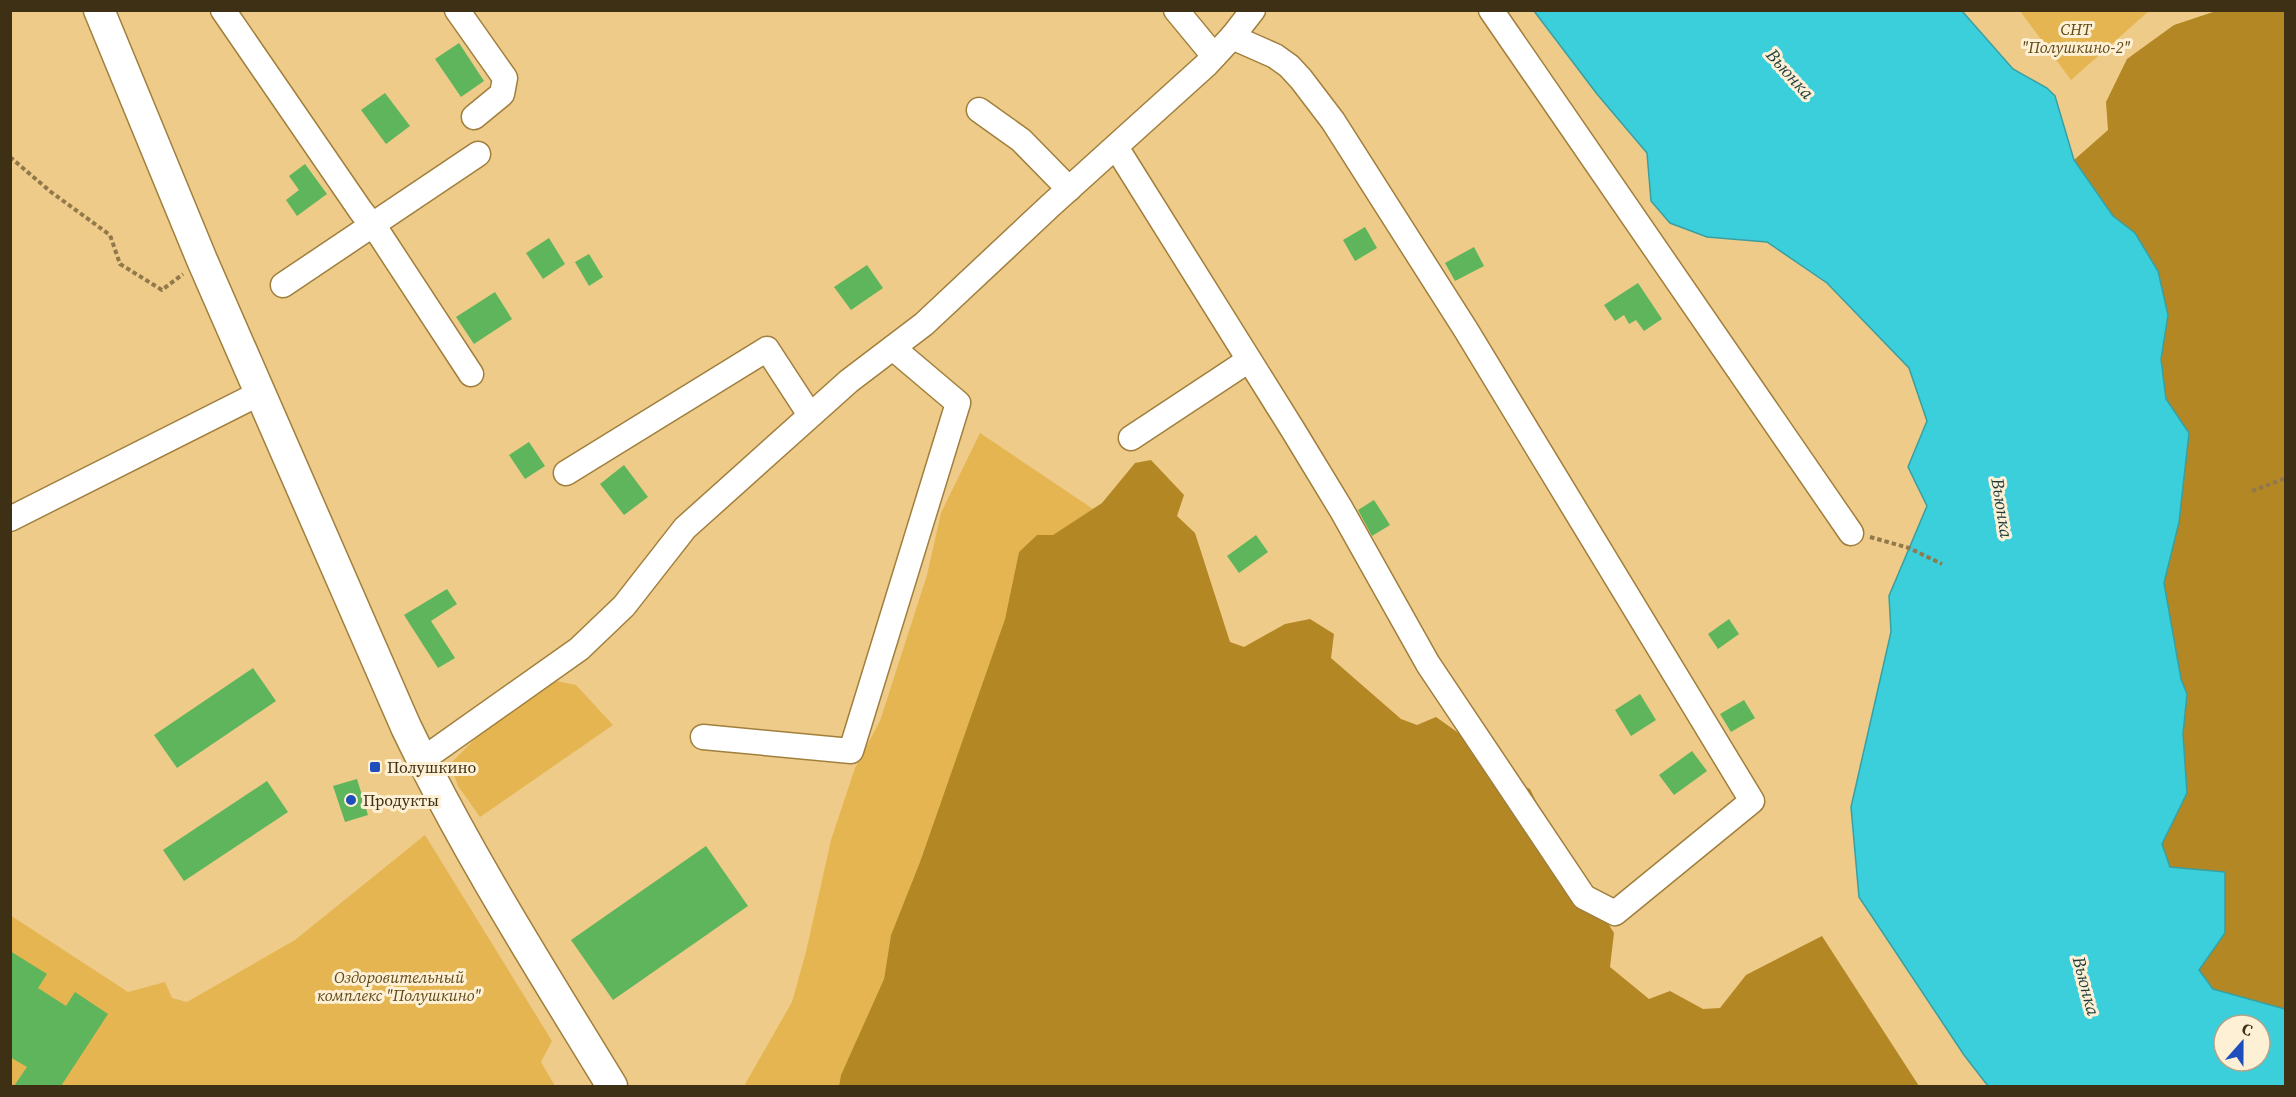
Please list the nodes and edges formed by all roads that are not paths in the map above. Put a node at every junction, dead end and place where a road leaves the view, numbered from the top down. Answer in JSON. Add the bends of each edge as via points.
{"nodes":[{"id":1,"x":99,"y":10,"type":"edge"},
{"id":2,"x":223,"y":10,"type":"edge"},
{"id":3,"x":458,"y":10,"type":"edge"},
{"id":4,"x":1176,"y":10,"type":"edge"},
{"id":5,"x":1253,"y":10,"type":"edge"},
{"id":6,"x":1491,"y":10,"type":"edge"},
{"id":7,"x":1232,"y":38,"type":"junction"},
{"id":8,"x":1214,"y":56,"type":"junction"},
{"id":9,"x":979,"y":110,"type":"dead end"},
{"id":10,"x":474,"y":117,"type":"dead end"},
{"id":11,"x":1116,"y":147,"type":"junction"},
{"id":12,"x":478,"y":154,"type":"dead end"},
{"id":13,"x":1069,"y":189,"type":"junction"},
{"id":14,"x":372,"y":225,"type":"junction"},
{"id":15,"x":283,"y":285,"type":"dead end"},
{"id":16,"x":893,"y":348,"type":"junction"},
{"id":17,"x":1249,"y":360,"type":"junction"},
{"id":18,"x":471,"y":374,"type":"dead end"},
{"id":19,"x":260,"y":393,"type":"junction"},
{"id":20,"x":810,"y":415,"type":"junction"},
{"id":21,"x":1131,"y":438,"type":"dead end"},
{"id":22,"x":566,"y":473,"type":"dead end"},
{"id":23,"x":10,"y":519,"type":"edge"},
{"id":24,"x":1851,"y":533,"type":"road end"},
{"id":25,"x":702,"y":737,"type":"dead end"},
{"id":26,"x":422,"y":760,"type":"junction"},
{"id":27,"x":612,"y":1086,"type":"edge"}],
"edges":[{"from":1,"to":19,"type":"main road"},
{"from":2,"to":14,"type":"street"},
{"from":3,"to":10,"type":"street","via":[[505,78],[502,94]]},
{"from":4,"to":8,"type":"street"},
{"from":5,"to":7,"type":"street"},
{"from":6,"to":24,"type":"street"},
{"from":7,"to":8,"type":"street"},
{"from":7,"to":17,"type":"street","via":[[1289,66],[1333,121],[1466,330],[1752,801],[1616,912],[1584,897],[1428,664],[1341,509]]},
{"from":8,"to":11,"type":"street"},
{"from":9,"to":13,"type":"street","via":[[1021,140]]},
{"from":11,"to":13,"type":"street"},
{"from":11,"to":17,"type":"street"},
{"from":12,"to":14,"type":"street"},
{"from":13,"to":16,"type":"street"},
{"from":14,"to":15,"type":"street"},
{"from":14,"to":18,"type":"street"},
{"from":16,"to":20,"type":"street"},
{"from":16,"to":25,"type":"street","via":[[958,403],[851,751]]},
{"from":17,"to":21,"type":"street"},
{"from":19,"to":23,"type":"street"},
{"from":19,"to":26,"type":"main road"},
{"from":20,"to":22,"type":"street","via":[[767,349]]},
{"from":20,"to":26,"type":"street","via":[[685,528],[631,598],[579,649]]},
{"from":26,"to":27,"type":"main road","via":[[476,862]]}]}
